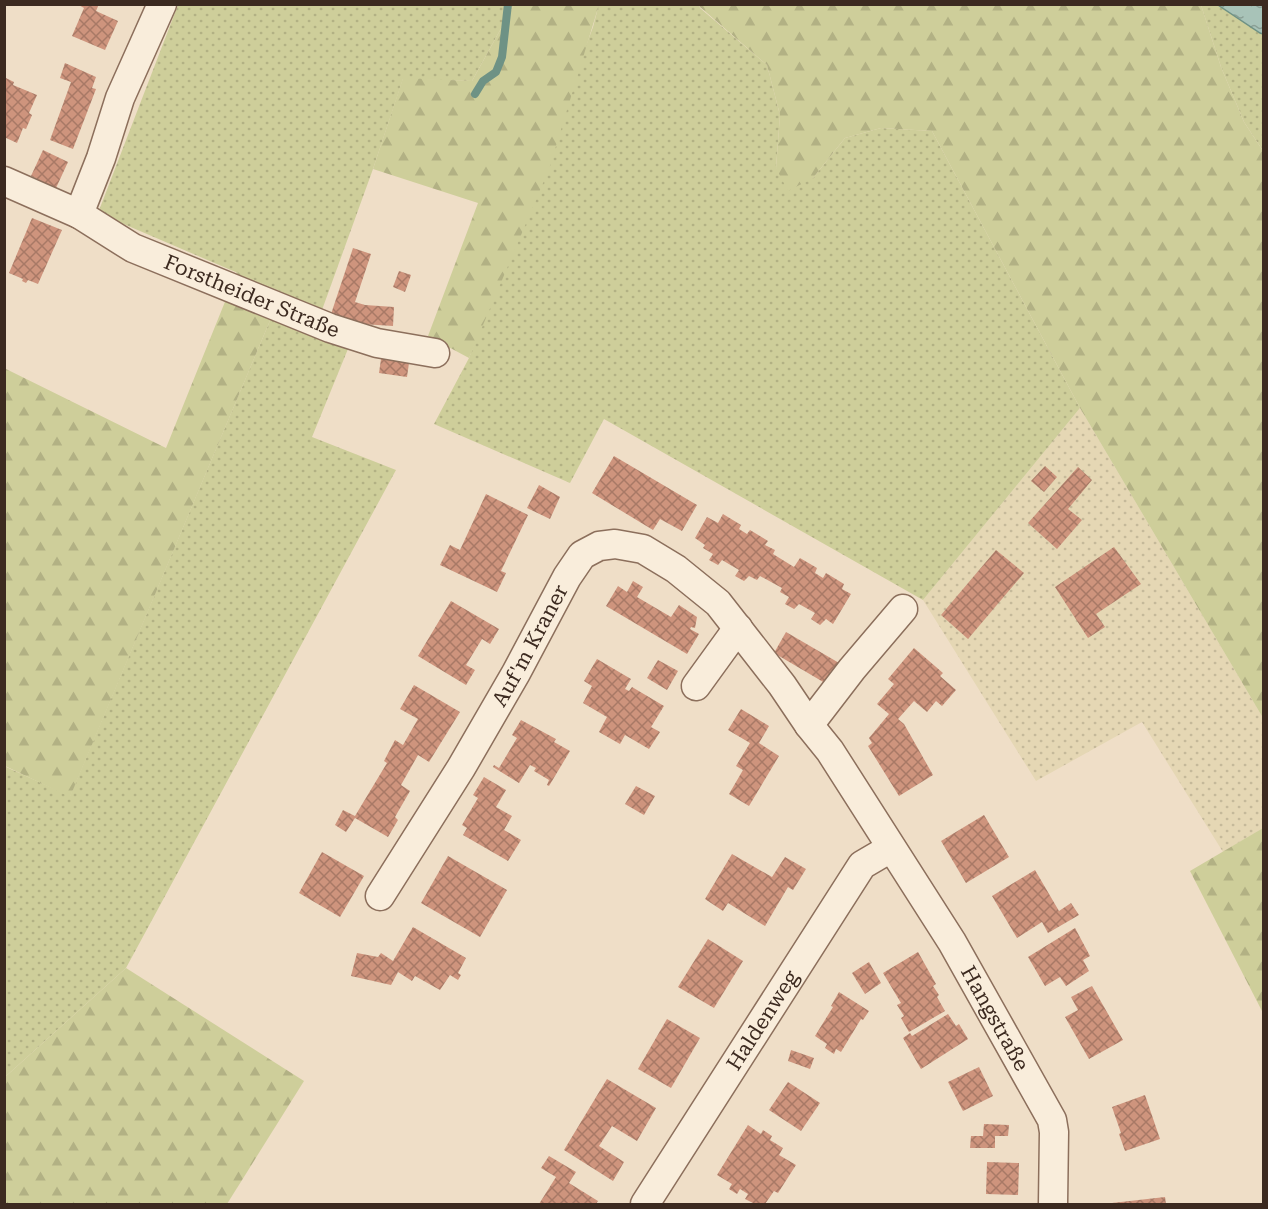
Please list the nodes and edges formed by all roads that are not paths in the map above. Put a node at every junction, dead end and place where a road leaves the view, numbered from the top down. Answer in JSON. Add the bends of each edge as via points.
{"nodes":[{"id":1,"x":162,"y":4,"type":"edge"},
{"id":2,"x":4,"y":181,"type":"edge"},
{"id":3,"x":79,"y":214,"type":"junction"},
{"id":4,"x":435,"y":353,"type":"dead end"},
{"id":5,"x":903,"y":609,"type":"dead end"},
{"id":6,"x":738,"y":628,"type":"junction"},
{"id":7,"x":696,"y":686,"type":"dead end"},
{"id":8,"x":809,"y":725,"type":"junction"},
{"id":9,"x":891,"y":848,"type":"junction"},
{"id":10,"x":380,"y":896,"type":"dead end"},
{"id":11,"x":645,"y":1204,"type":"edge"},
{"id":12,"x":1053,"y":1204,"type":"edge"}],
"edges":[{"from":1,"to":3,"type":"street","via":[[120,98]]},
{"from":2,"to":3,"type":"street","name":"Forstheider Straße"},
{"from":3,"to":4,"type":"street","name":"Forstheider Straße","via":[[133,248],[330,328],[377,344]]},
{"from":5,"to":8,"type":"street"},
{"from":6,"to":7,"type":"street"},
{"from":6,"to":8,"type":"street","name":"Auf'm Kraner"},
{"from":6,"to":10,"type":"street","name":"Auf'm Kraner","via":[[718,603],[676,569],[643,549],[615,544],[599,546],[582,555],[461,768]]},
{"from":8,"to":9,"type":"street","name":"Auf'm Kraner","via":[[830,751]]},
{"from":9,"to":11,"type":"street","name":"Haldenweg","via":[[862,865]]},
{"from":9,"to":12,"type":"street","name":"Hangstraße","via":[[952,942],[1052,1120]]}]}
